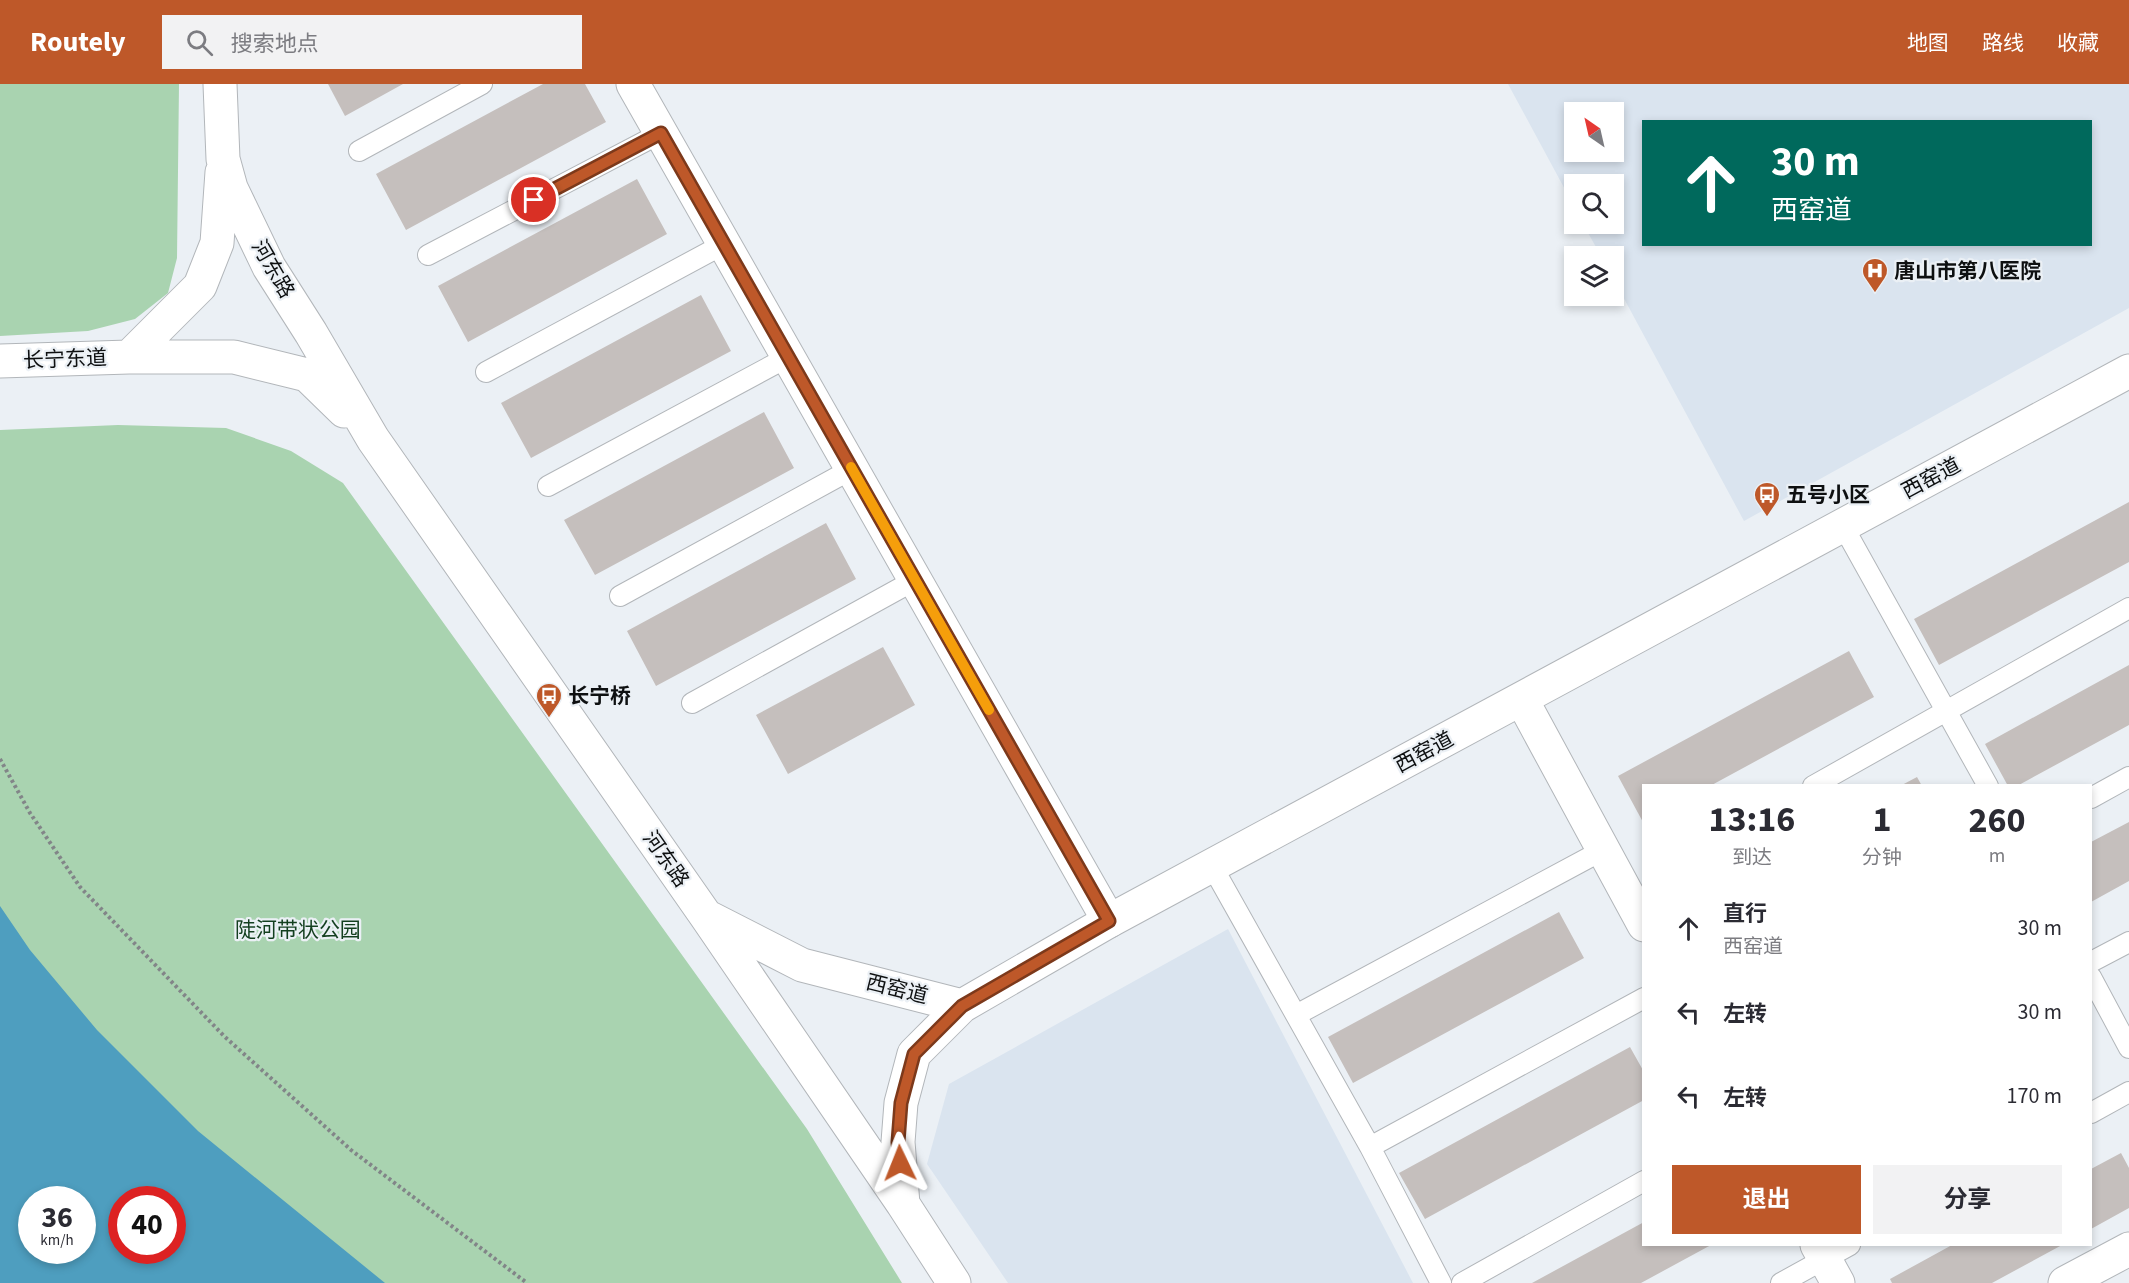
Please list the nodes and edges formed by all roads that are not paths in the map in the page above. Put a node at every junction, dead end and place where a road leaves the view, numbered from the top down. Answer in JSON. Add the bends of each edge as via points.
{"nodes":[{"id":1,"x":220,"y":84,"type":"edge"},
{"id":2,"x":482,"y":84,"type":"edge"},
{"id":3,"x":633,"y":84,"type":"edge"},
{"id":4,"x":661,"y":133,"type":"junction"},
{"id":5,"x":359,"y":151,"type":"dead end"},
{"id":6,"x":223,"y":159,"type":"junction"},
{"id":7,"x":724,"y":244,"type":"junction"},
{"id":8,"x":428,"y":255,"type":"dead end"},
{"id":9,"x":129,"y":357,"type":"junction"},
{"id":10,"x":788,"y":357,"type":"junction"},
{"id":11,"x":0,"y":361,"type":"edge"},
{"id":12,"x":2129,"y":371,"type":"edge"},
{"id":13,"x":486,"y":372,"type":"dead end"},
{"id":14,"x":373,"y":439,"type":"junction"},
{"id":15,"x":852,"y":470,"type":"junction"},
{"id":16,"x":548,"y":486,"type":"dead end"},
{"id":17,"x":1842,"y":526,"type":"junction"},
{"id":18,"x":915,"y":580,"type":"junction"},
{"id":19,"x":620,"y":596,"type":"dead end"},
{"id":20,"x":2129,"y":608,"type":"edge"},
{"id":21,"x":1522,"y":700,"type":"junction"},
{"id":22,"x":692,"y":703,"type":"dead end"},
{"id":23,"x":1946,"y":711,"type":"junction"},
{"id":24,"x":2129,"y":777,"type":"edge"},
{"id":25,"x":1817,"y":784,"type":"edge"},
{"id":26,"x":1987,"y":784,"type":"edge"},
{"id":27,"x":2092,"y":797,"type":"edge"},
{"id":28,"x":1603,"y":850,"type":"junction"},
{"id":29,"x":1212,"y":866,"type":"junction"},
{"id":30,"x":1635,"y":886,"type":"edge"},
{"id":31,"x":705,"y":916,"type":"junction"},
{"id":32,"x":1642,"y":916,"type":"edge"},
{"id":33,"x":1109,"y":921,"type":"junction"},
{"id":34,"x":2129,"y":942,"type":"edge"},
{"id":35,"x":2092,"y":961,"type":"edge"},
{"id":36,"x":2092,"y":979,"type":"edge"},
{"id":37,"x":1642,"y":999,"type":"edge"},
{"id":38,"x":962,"y":1006,"type":"junction"},
{"id":39,"x":1296,"y":1015,"type":"junction"},
{"id":40,"x":2129,"y":1048,"type":"edge"},
{"id":41,"x":2129,"y":1092,"type":"edge"},
{"id":42,"x":2092,"y":1112,"type":"edge"},
{"id":43,"x":1370,"y":1147,"type":"junction"},
{"id":44,"x":1642,"y":1182,"type":"edge"},
{"id":45,"x":903,"y":1204,"type":"junction"},
{"id":46,"x":2129,"y":1249,"type":"edge"},
{"id":47,"x":1833,"y":1258,"type":"edge"},
{"id":48,"x":954,"y":1283,"type":"edge"},
{"id":49,"x":1441,"y":1283,"type":"edge"},
{"id":50,"x":1462,"y":1283,"type":"edge"},
{"id":51,"x":1781,"y":1283,"type":"edge"},
{"id":52,"x":2065,"y":1283,"type":"edge"}],
"edges":[{"from":1,"to":6,"type":"street","name":"河东路"},
{"from":2,"to":5,"type":"lane"},
{"from":3,"to":4,"type":"street"},
{"from":4,"to":7,"type":"street"},
{"from":4,"to":8,"type":"lane"},
{"from":6,"to":9,"type":"street","via":[[217,243],[200,286]]},
{"from":6,"to":14,"type":"street","name":"河东路","via":[[231,188],[269,267]]},
{"from":7,"to":10,"type":"street"},
{"from":7,"to":13,"type":"lane"},
{"from":9,"to":11,"type":"street","name":"长宁东道"},
{"from":9,"to":14,"type":"street","name":"河东路","via":[[234,357],[307,375]]},
{"from":10,"to":15,"type":"street"},
{"from":10,"to":16,"type":"lane"},
{"from":12,"to":17,"type":"street","name":"西窑道"},
{"from":14,"to":31,"type":"street","name":"河东路"},
{"from":15,"to":18,"type":"street"},
{"from":15,"to":19,"type":"lane"},
{"from":17,"to":21,"type":"street","name":"西窑道"},
{"from":17,"to":23,"type":"lane"},
{"from":18,"to":22,"type":"lane"},
{"from":18,"to":33,"type":"street"},
{"from":20,"to":23,"type":"lane"},
{"from":21,"to":28,"type":"street"},
{"from":21,"to":29,"type":"street","name":"西窑道"},
{"from":23,"to":25,"type":"lane"},
{"from":23,"to":26,"type":"lane"},
{"from":24,"to":27,"type":"lane"},
{"from":28,"to":30,"type":"street"},
{"from":28,"to":39,"type":"lane"},
{"from":29,"to":33,"type":"street","name":"西窑道"},
{"from":29,"to":39,"type":"lane"},
{"from":30,"to":32,"type":"street"},
{"from":31,"to":38,"type":"street","name":"西窑道","via":[[802,965]]},
{"from":31,"to":45,"type":"street","name":"河东路"},
{"from":33,"to":38,"type":"street","name":"西窑道"},
{"from":34,"to":35,"type":"lane"},
{"from":36,"to":40,"type":"lane"},
{"from":37,"to":43,"type":"lane"},
{"from":38,"to":45,"type":"street","via":[[914,1054],[901,1103],[898,1142]]},
{"from":39,"to":43,"type":"lane"},
{"from":41,"to":42,"type":"lane"},
{"from":43,"to":49,"type":"lane"},
{"from":44,"to":50,"type":"lane"},
{"from":45,"to":48,"type":"street","name":"河东路"},
{"from":46,"to":52,"type":"street"},
{"from":47,"to":51,"type":"lane"}]}
